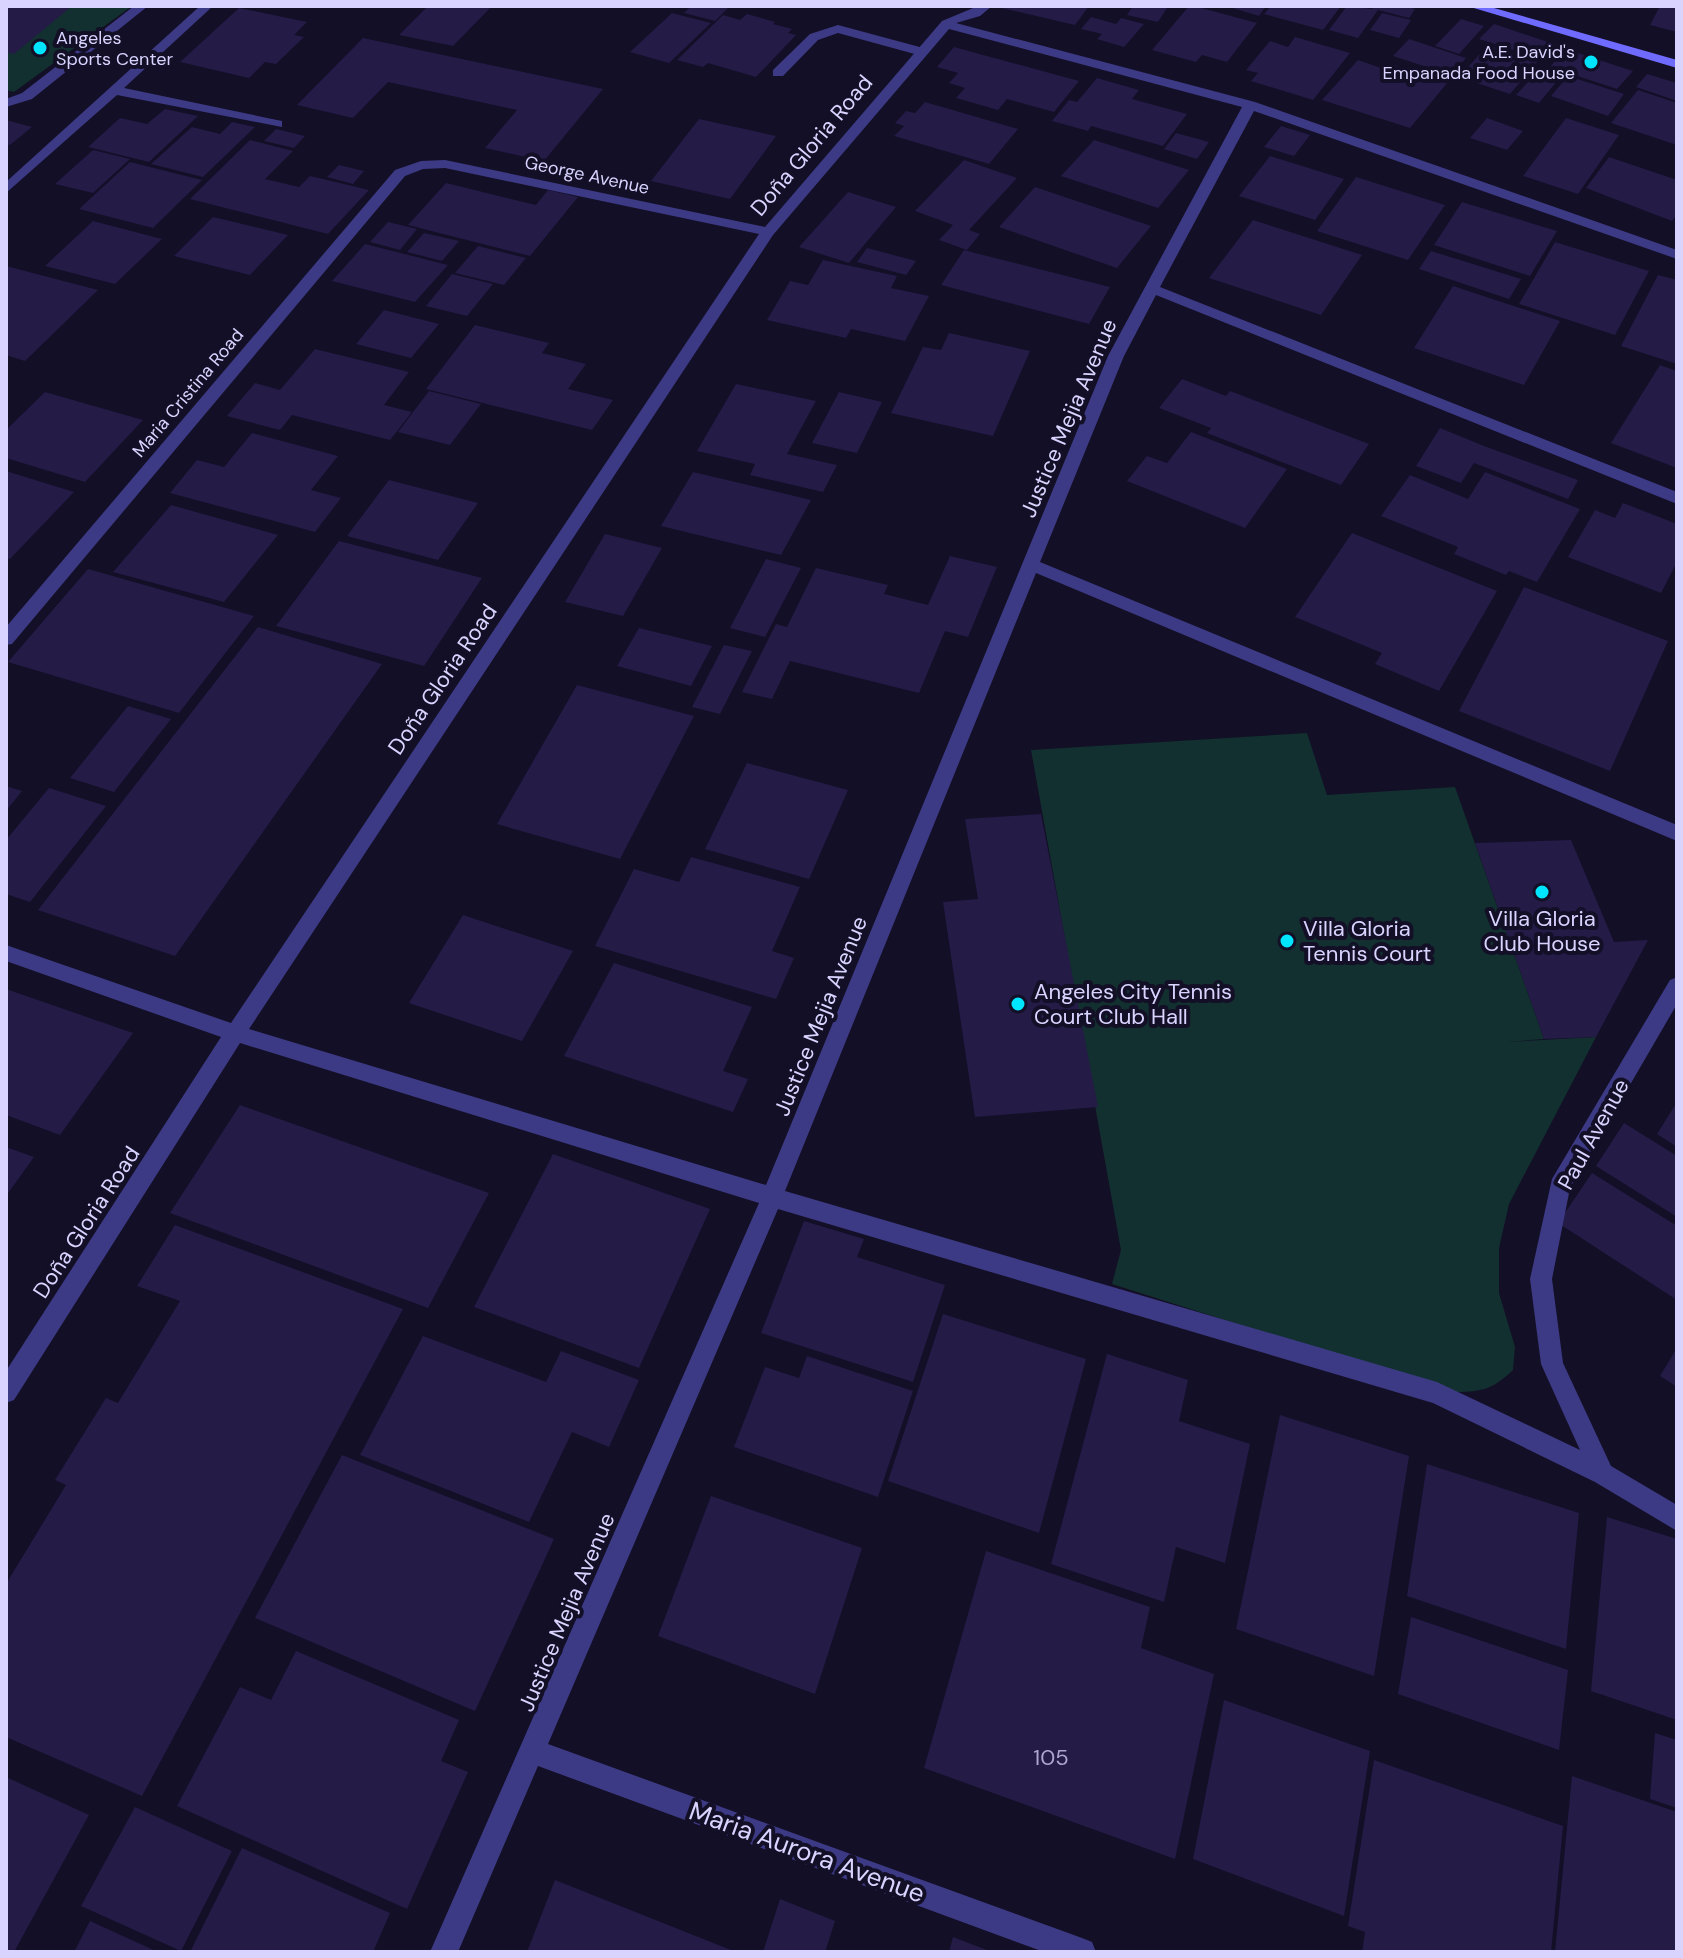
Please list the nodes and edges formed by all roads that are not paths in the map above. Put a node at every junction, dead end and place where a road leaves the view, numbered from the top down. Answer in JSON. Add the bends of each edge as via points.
{"nodes":[{"id":1,"x":142,"y":6,"type":"edge"},
{"id":2,"x":207,"y":6,"type":"edge"},
{"id":3,"x":986,"y":6,"type":"edge"},
{"id":4,"x":1473,"y":6,"type":"edge"},
{"id":5,"x":945,"y":16,"type":"edge"},
{"id":6,"x":922,"y":52,"type":"junction"},
{"id":7,"x":1677,"y":64,"type":"edge"},
{"id":8,"x":778,"y":73,"type":"dead end"},
{"id":9,"x":113,"y":90,"type":"junction"},
{"id":10,"x":6,"y":103,"type":"edge"},
{"id":11,"x":1250,"y":105,"type":"junction"},
{"id":12,"x":277,"y":124,"type":"dead end"},
{"id":13,"x":400,"y":173,"type":"joint"},
{"id":14,"x":6,"y":189,"type":"edge"},
{"id":15,"x":768,"y":232,"type":"junction"},
{"id":16,"x":1677,"y":255,"type":"edge"},
{"id":17,"x":1153,"y":289,"type":"junction"},
{"id":18,"x":1677,"y":498,"type":"edge"},
{"id":19,"x":1032,"y":565,"type":"junction"},
{"id":20,"x":6,"y":639,"type":"edge"},
{"id":21,"x":1677,"y":833,"type":"edge"},
{"id":22,"x":6,"y":953,"type":"edge"},
{"id":23,"x":1677,"y":986,"type":"edge"},
{"id":24,"x":235,"y":1033,"type":"junction"},
{"id":25,"x":772,"y":1197,"type":"junction"},
{"id":26,"x":6,"y":1392,"type":"edge"},
{"id":27,"x":1603,"y":1474,"type":"junction"},
{"id":28,"x":1677,"y":1519,"type":"edge"},
{"id":29,"x":532,"y":1751,"type":"junction"},
{"id":30,"x":444,"y":1952,"type":"edge"},
{"id":31,"x":1082,"y":1952,"type":"edge"}],
"edges":[{"from":1,"to":10,"type":"street","via":[[27,96]]},
{"from":2,"to":9,"type":"street"},
{"from":3,"to":5,"type":"street","name":"Doña Gloria Road","via":[[977,15]]},
{"from":4,"to":7,"type":"main road"},
{"from":5,"to":6,"type":"street","name":"Doña Gloria Road"},
{"from":5,"to":11,"type":"street"},
{"from":6,"to":8,"type":"street","via":[[838,29],[814,37]]},
{"from":6,"to":15,"type":"street","name":"Doña Gloria Road"},
{"from":9,"to":12,"type":"street"},
{"from":9,"to":14,"type":"street"},
{"from":11,"to":16,"type":"street"},
{"from":11,"to":17,"type":"street","name":"Justice Mejia Avenue"},
{"from":13,"to":15,"type":"street","name":"George Avenue","via":[[445,164]]},
{"from":13,"to":20,"type":"street","name":"Maria Cristina Road"},
{"from":15,"to":24,"type":"street","name":"Doña Gloria Road"},
{"from":17,"to":18,"type":"street"},
{"from":17,"to":19,"type":"street","name":"Justice Mejia Avenue","via":[[1116,356]]},
{"from":19,"to":21,"type":"street"},
{"from":19,"to":25,"type":"street","name":"Justice Mejia Avenue"},
{"from":22,"to":24,"type":"street"},
{"from":23,"to":27,"type":"street","name":"Paul Avenue","via":[[1560,1186],[1541,1279],[1552,1364]]},
{"from":24,"to":25,"type":"street"},
{"from":24,"to":26,"type":"street","name":"Doña Gloria Road"},
{"from":25,"to":27,"type":"street","via":[[1437,1393]]},
{"from":25,"to":29,"type":"street","name":"Justice Mejia Avenue"},
{"from":27,"to":28,"type":"street"},
{"from":29,"to":30,"type":"street","name":"Justice Mejia Avenue"},
{"from":29,"to":31,"type":"street","name":"Maria Aurora Avenue"}]}
